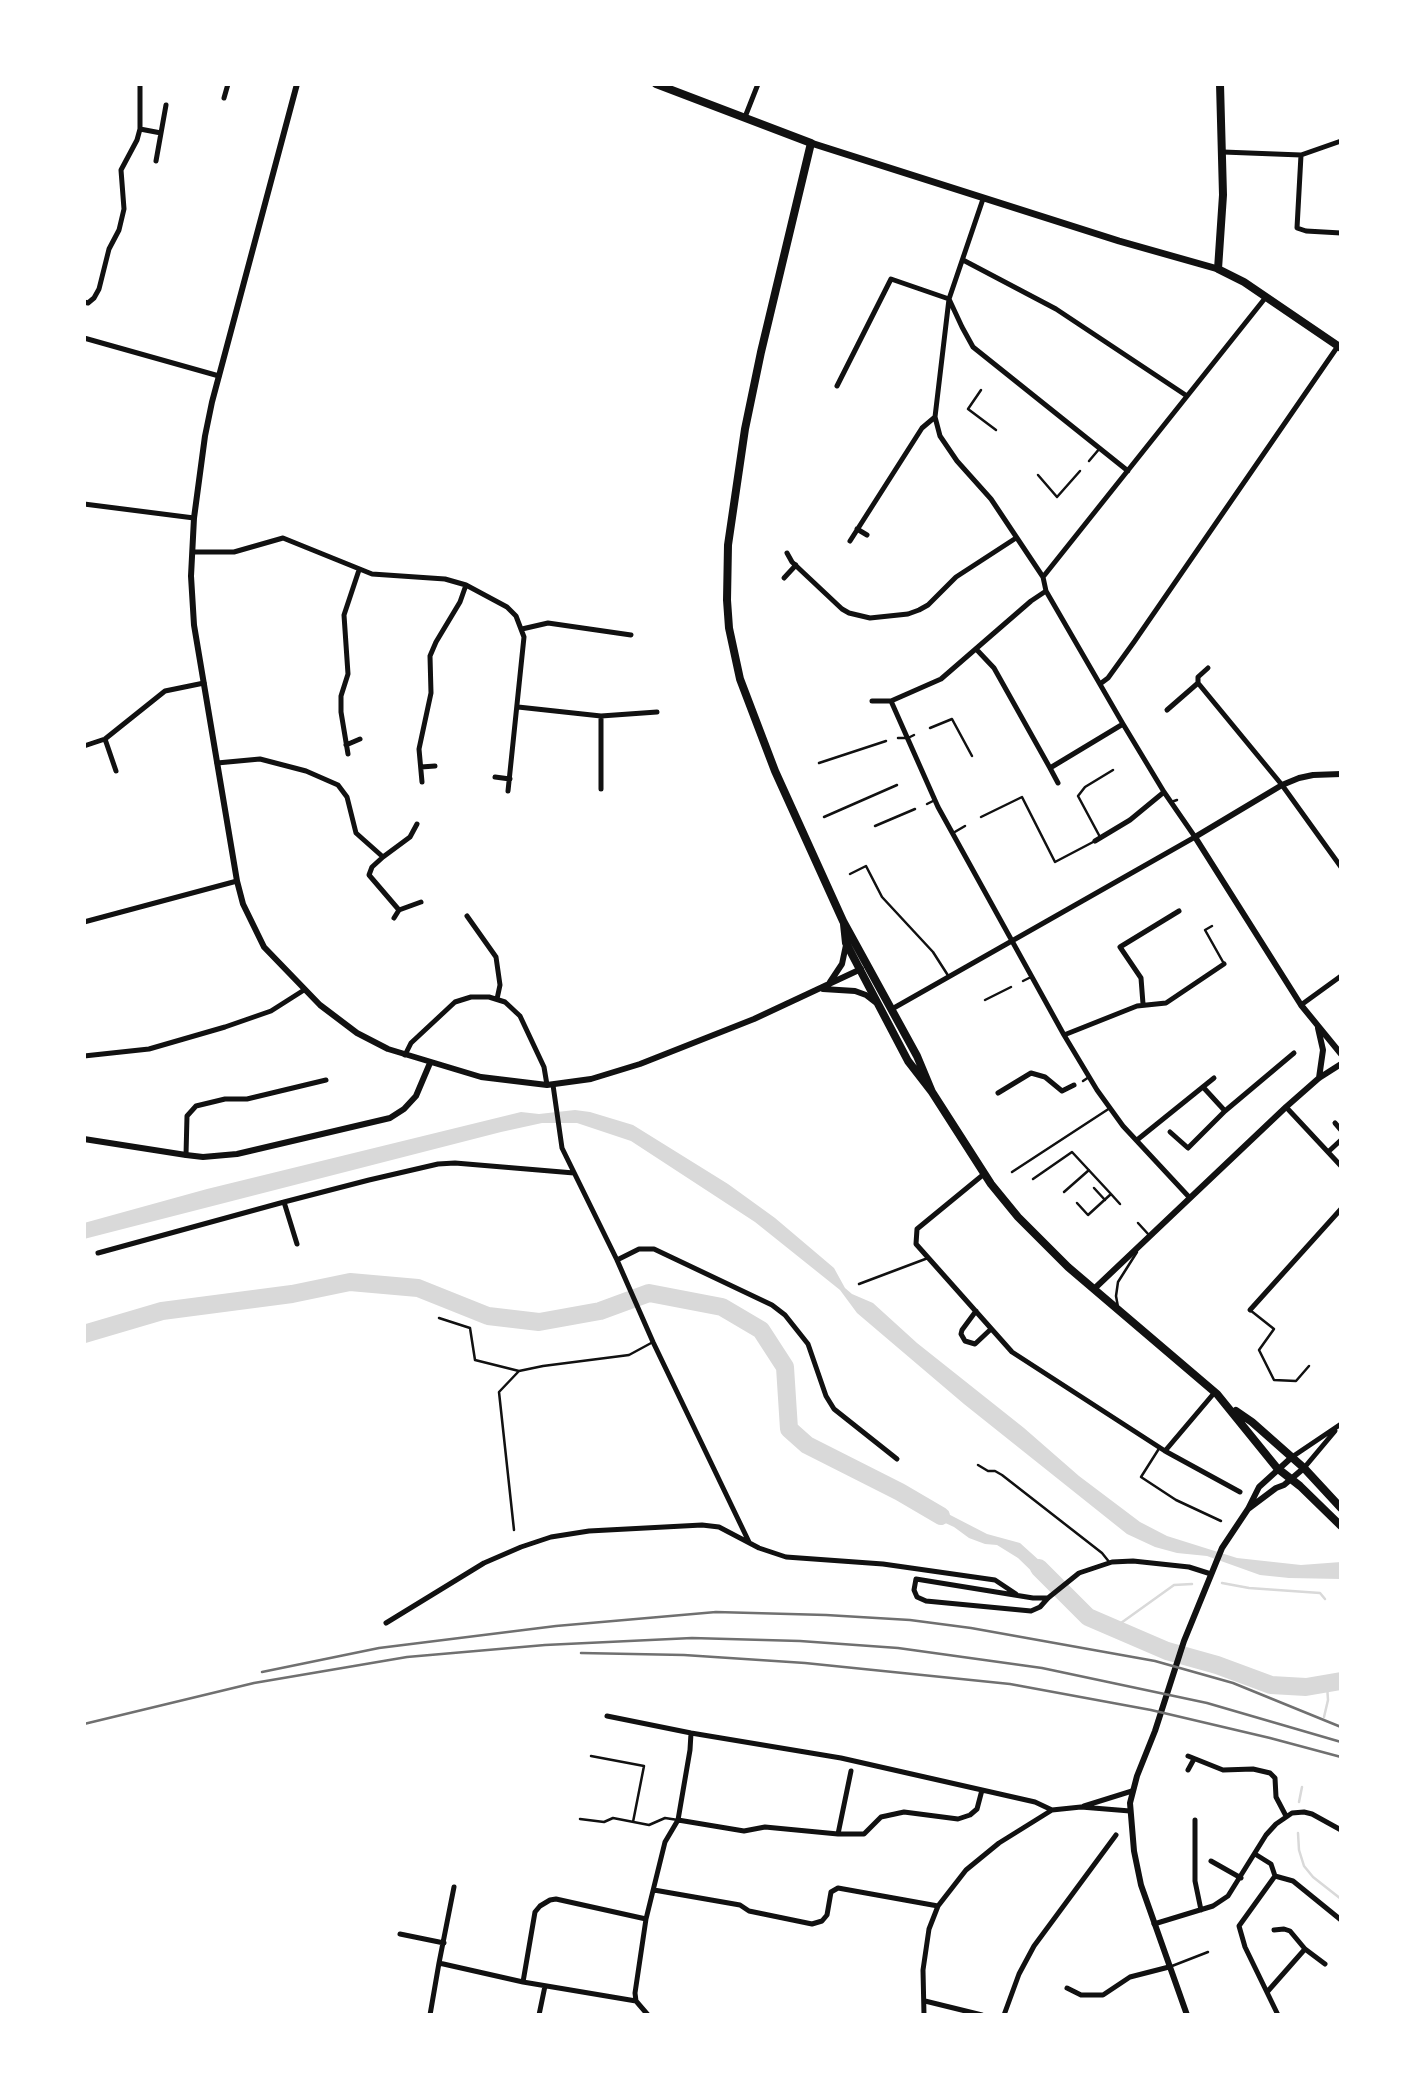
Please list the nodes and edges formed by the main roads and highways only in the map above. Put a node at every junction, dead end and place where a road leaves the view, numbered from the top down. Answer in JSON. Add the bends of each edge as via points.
{"nodes":[{"id":1,"x":656,"y":84,"type":"edge"},
{"id":2,"x":1220,"y":84,"type":"edge"},
{"id":3,"x":811,"y":143,"type":"junction"},
{"id":4,"x":1218,"y":269,"type":"junction"},
{"id":5,"x":1339,"y":347,"type":"edge"},
{"id":6,"x":843,"y":921,"type":"junction"},
{"id":7,"x":932,"y":1092,"type":"junction"},
{"id":8,"x":1230,"y":1407,"type":"junction"},
{"id":9,"x":1341,"y":1508,"type":"edge"},
{"id":10,"x":1341,"y":1526,"type":"edge"}],
"edges":[{"from":1,"to":3,"type":"main road"},
{"from":2,"to":4,"type":"main road","via":[[1223,152]]},
{"from":3,"to":4,"type":"main road"},
{"from":3,"to":6,"type":"main road","via":[[745,429],[729,533],[727,600],[734,656],[748,705]]},
{"from":4,"to":5,"type":"main road"},
{"from":6,"to":7,"type":"main road"},
{"from":6,"to":7,"type":"main road","via":[[846,943],[878,1006],[908,1061]]},
{"from":7,"to":8,"type":"main road","via":[[981,1170],[1018,1217]]},
{"from":8,"to":9,"type":"main road","via":[[1292,1457]]},
{"from":8,"to":10,"type":"main road","via":[[1277,1468]]}]}
